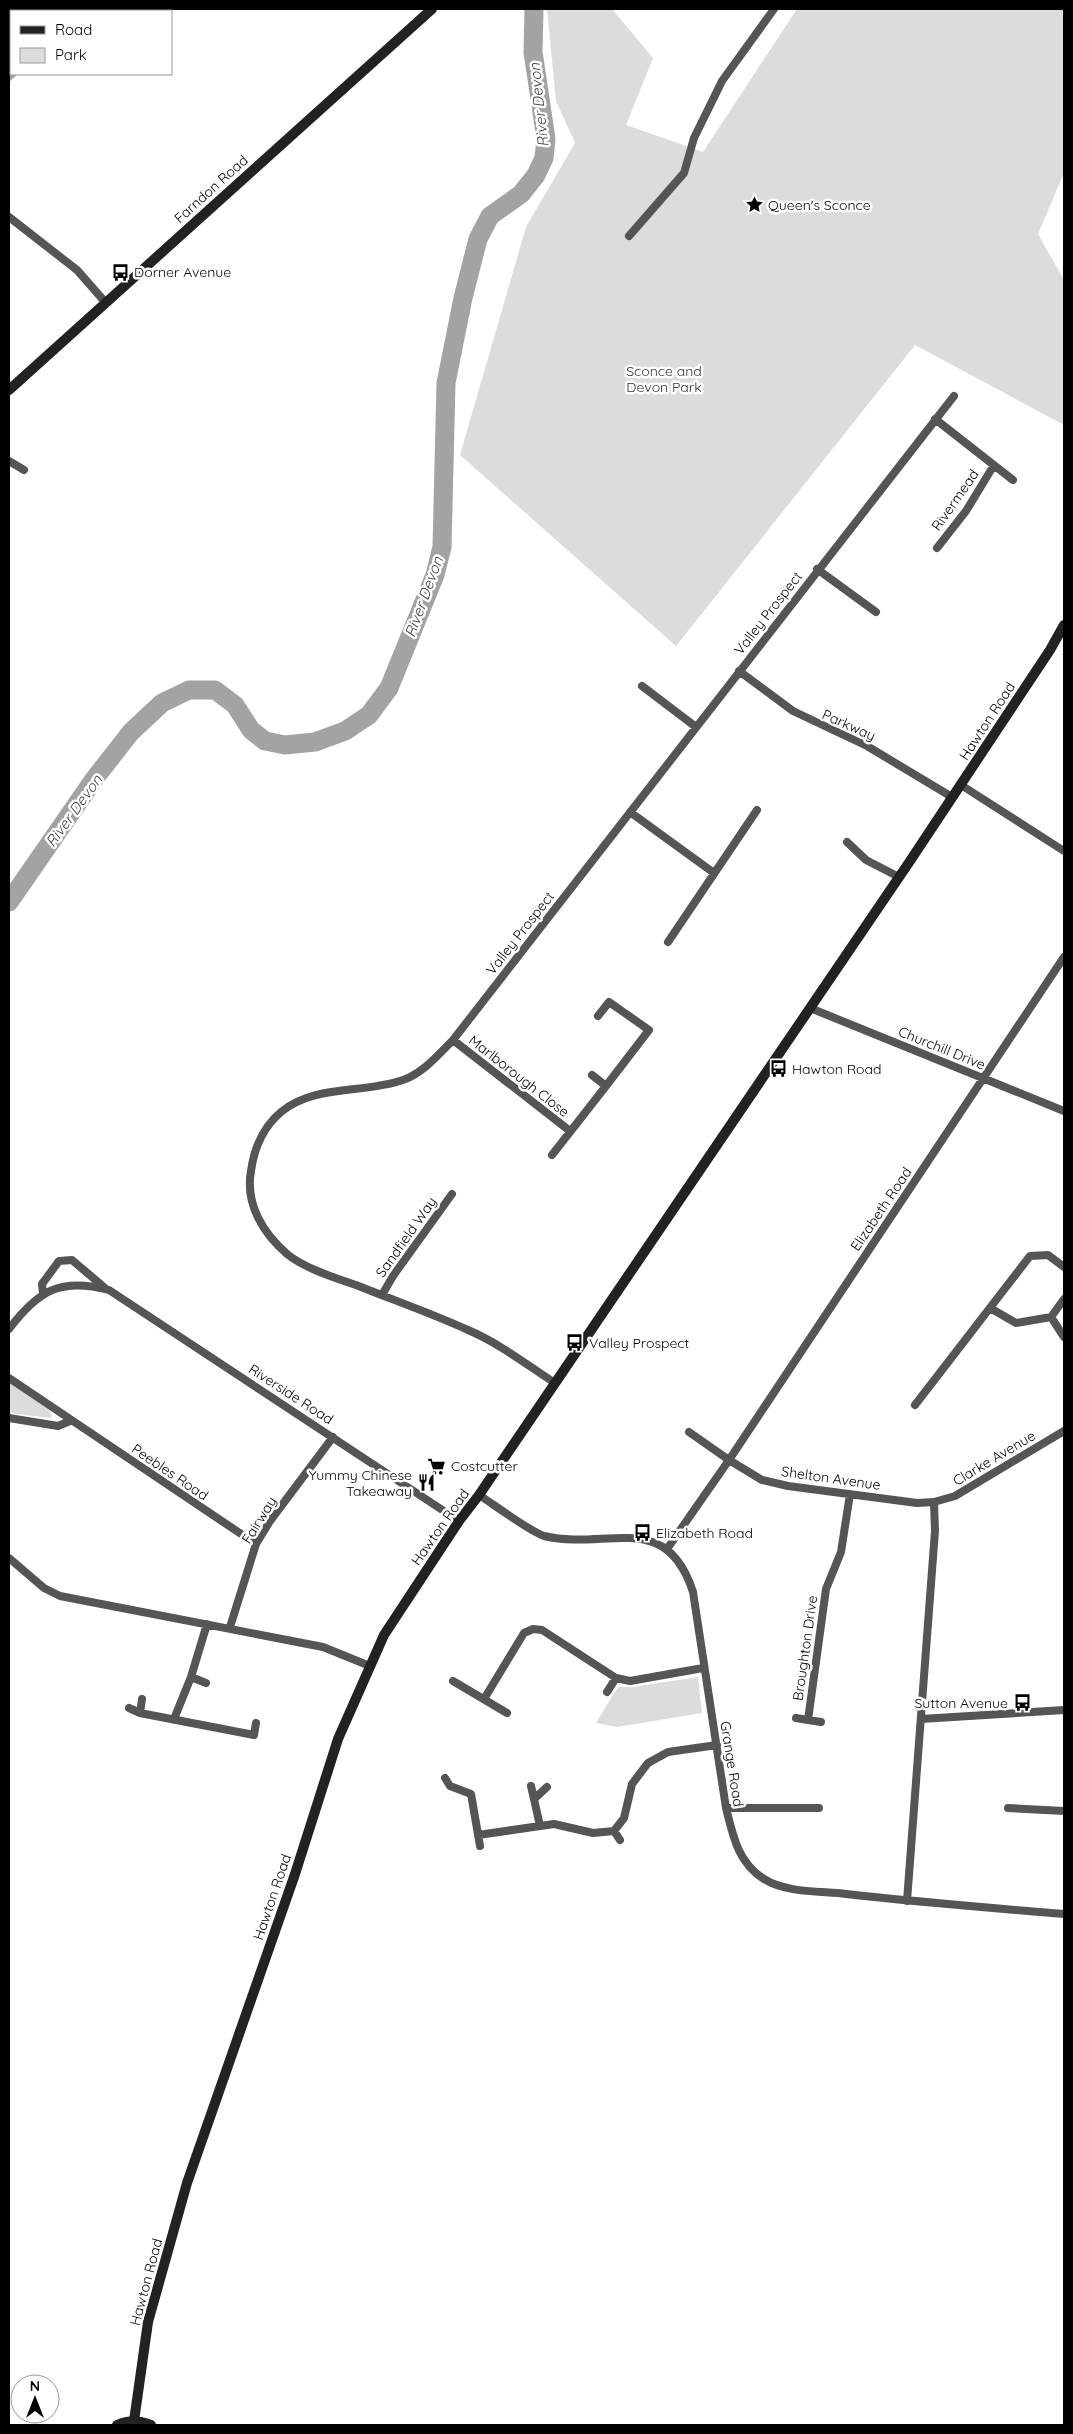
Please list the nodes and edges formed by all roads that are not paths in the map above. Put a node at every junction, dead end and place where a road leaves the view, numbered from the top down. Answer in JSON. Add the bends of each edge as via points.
{"nodes":[{"id":1,"x":432,"y":9,"type":"edge"},
{"id":2,"x":774,"y":9,"type":"edge"},
{"id":3,"x":9,"y":216,"type":"edge"},
{"id":4,"x":629,"y":236,"type":"dead end"},
{"id":5,"x":106,"y":303,"type":"junction"},
{"id":6,"x":9,"y":390,"type":"edge"},
{"id":7,"x":954,"y":396,"type":"dead end"},
{"id":8,"x":935,"y":418,"type":"junction"},
{"id":9,"x":9,"y":461,"type":"edge"},
{"id":10,"x":994,"y":465,"type":"junction"},
{"id":11,"x":24,"y":470,"type":"dead end"},
{"id":12,"x":1013,"y":480,"type":"dead end"},
{"id":13,"x":936,"y":548,"type":"dead end"},
{"id":14,"x":817,"y":570,"type":"junction"},
{"id":15,"x":876,"y":612,"type":"dead end"},
{"id":16,"x":1064,"y":625,"type":"edge"},
{"id":17,"x":739,"y":671,"type":"junction"},
{"id":18,"x":642,"y":686,"type":"dead end"},
{"id":19,"x":696,"y":727,"type":"junction"},
{"id":20,"x":961,"y":785,"type":"junction"},
{"id":21,"x":952,"y":797,"type":"junction"},
{"id":22,"x":757,"y":810,"type":"dead end"},
{"id":23,"x":630,"y":812,"type":"junction"},
{"id":24,"x":847,"y":842,"type":"dead end"},
{"id":25,"x":1064,"y":852,"type":"edge"},
{"id":26,"x":714,"y":873,"type":"junction"},
{"id":27,"x":899,"y":877,"type":"junction"},
{"id":28,"x":668,"y":942,"type":"dead end"},
{"id":29,"x":1064,"y":957,"type":"edge"},
{"id":30,"x":810,"y":1008,"type":"junction"},
{"id":31,"x":598,"y":1016,"type":"dead end"},
{"id":32,"x":453,"y":1040,"type":"junction"},
{"id":33,"x":592,"y":1075,"type":"dead end"},
{"id":34,"x":984,"y":1078,"type":"junction"},
{"id":35,"x":606,"y":1086,"type":"junction"},
{"id":36,"x":1064,"y":1111,"type":"edge"},
{"id":37,"x":570,"y":1131,"type":"junction"},
{"id":38,"x":552,"y":1155,"type":"dead end"},
{"id":39,"x":452,"y":1194,"type":"dead end"},
{"id":40,"x":1064,"y":1267,"type":"edge"},
{"id":41,"x":109,"y":1290,"type":"junction"},
{"id":42,"x":43,"y":1293,"type":"junction"},
{"id":43,"x":382,"y":1295,"type":"junction"},
{"id":44,"x":1064,"y":1299,"type":"edge"},
{"id":45,"x":990,"y":1308,"type":"junction"},
{"id":46,"x":1051,"y":1316,"type":"junction"},
{"id":47,"x":9,"y":1329,"type":"edge"},
{"id":48,"x":1064,"y":1338,"type":"edge"},
{"id":49,"x":9,"y":1378,"type":"edge"},
{"id":50,"x":555,"y":1383,"type":"junction"},
{"id":51,"x":915,"y":1405,"type":"dead end"},
{"id":52,"x":9,"y":1418,"type":"edge"},
{"id":53,"x":70,"y":1421,"type":"junction"},
{"id":54,"x":1064,"y":1431,"type":"edge"},
{"id":55,"x":689,"y":1432,"type":"dead end"},
{"id":56,"x":333,"y":1437,"type":"junction"},
{"id":57,"x":729,"y":1460,"type":"junction"},
{"id":58,"x":850,"y":1494,"type":"junction"},
{"id":59,"x":479,"y":1495,"type":"junction"},
{"id":60,"x":934,"y":1502,"type":"junction"},
{"id":61,"x":459,"y":1521,"type":"junction"},
{"id":62,"x":256,"y":1544,"type":"junction"},
{"id":63,"x":667,"y":1549,"type":"junction"},
{"id":64,"x":9,"y":1558,"type":"edge"},
{"id":65,"x":207,"y":1624,"type":"junction"},
{"id":66,"x":230,"y":1627,"type":"junction"},
{"id":67,"x":370,"y":1666,"type":"junction"},
{"id":68,"x":704,"y":1668,"type":"junction"},
{"id":69,"x":191,"y":1677,"type":"junction"},
{"id":70,"x":616,"y":1678,"type":"junction"},
{"id":71,"x":453,"y":1681,"type":"dead end"},
{"id":72,"x":206,"y":1683,"type":"dead end"},
{"id":73,"x":607,"y":1692,"type":"dead end"},
{"id":74,"x":142,"y":1699,"type":"dead end"},
{"id":75,"x":484,"y":1699,"type":"junction"},
{"id":76,"x":128,"y":1708,"type":"dead end"},
{"id":77,"x":1064,"y":1710,"type":"edge"},
{"id":78,"x":140,"y":1713,"type":"junction"},
{"id":79,"x":507,"y":1713,"type":"dead end"},
{"id":80,"x":796,"y":1718,"type":"dead end"},
{"id":81,"x":921,"y":1719,"type":"junction"},
{"id":82,"x":174,"y":1720,"type":"junction"},
{"id":83,"x":808,"y":1720,"type":"junction"},
{"id":84,"x":821,"y":1722,"type":"dead end"},
{"id":85,"x":256,"y":1723,"type":"dead end"},
{"id":86,"x":717,"y":1745,"type":"junction"},
{"id":87,"x":445,"y":1778,"type":"dead end"},
{"id":88,"x":450,"y":1786,"type":"junction"},
{"id":89,"x":531,"y":1786,"type":"dead end"},
{"id":90,"x":546,"y":1787,"type":"dead end"},
{"id":91,"x":445,"y":1794,"type":"dead end"},
{"id":92,"x":534,"y":1799,"type":"junction"},
{"id":93,"x":1015,"y":1799,"type":"dead end"},
{"id":94,"x":726,"y":1808,"type":"junction"},
{"id":95,"x":819,"y":1808,"type":"dead end"},
{"id":96,"x":1064,"y":1811,"type":"edge"},
{"id":97,"x":540,"y":1826,"type":"junction"},
{"id":98,"x":614,"y":1831,"type":"junction"},
{"id":99,"x":478,"y":1835,"type":"junction"},
{"id":100,"x":620,"y":1840,"type":"dead end"},
{"id":101,"x":480,"y":1846,"type":"dead end"},
{"id":102,"x":907,"y":1901,"type":"junction"},
{"id":103,"x":1064,"y":1914,"type":"edge"},
{"id":104,"x":134,"y":2421,"type":"junction"},
{"id":105,"x":116,"y":2425,"type":"edge"},
{"id":106,"x":151,"y":2425,"type":"edge"}],
"edges":[{"from":1,"to":5,"type":"street","name":"Farndon Road"},
{"from":2,"to":4,"type":"street","via":[[722,81],[694,138],[684,173]]},
{"from":3,"to":5,"type":"street","via":[[77,270]]},
{"from":5,"to":6,"type":"street","name":"Farndon Road"},
{"from":7,"to":8,"type":"street","name":"Valley Prospect"},
{"from":8,"to":10,"type":"street","name":"Rivermead"},
{"from":8,"to":14,"type":"street","name":"Valley Prospect"},
{"from":9,"to":11,"type":"street"},
{"from":10,"to":12,"type":"street","name":"Rivermead"},
{"from":10,"to":13,"type":"street","name":"Rivermead","via":[[966,511]]},
{"from":14,"to":15,"type":"street"},
{"from":14,"to":17,"type":"street","name":"Valley Prospect"},
{"from":16,"to":20,"type":"street","name":"Hawton Road"},
{"from":17,"to":19,"type":"street","name":"Valley Prospect"},
{"from":17,"to":21,"type":"street","name":"Parkway","via":[[793,711],[867,746]]},
{"from":18,"to":19,"type":"street"},
{"from":19,"to":23,"type":"street","name":"Valley Prospect"},
{"from":20,"to":21,"type":"street","name":"Hawton Road"},
{"from":20,"to":25,"type":"street"},
{"from":21,"to":27,"type":"street","name":"Hawton Road"},
{"from":22,"to":26,"type":"street"},
{"from":23,"to":26,"type":"street"},
{"from":23,"to":32,"type":"street","name":"Valley Prospect"},
{"from":24,"to":27,"type":"street","via":[[866,860]]},
{"from":26,"to":28,"type":"street"},
{"from":27,"to":30,"type":"street","name":"Hawton Road"},
{"from":29,"to":34,"type":"street","name":"Elizabeth Road"},
{"from":30,"to":34,"type":"street","name":"Churchill Drive"},
{"from":30,"to":50,"type":"street","name":"Hawton Road"},
{"from":31,"to":35,"type":"street","name":"Marlborough Close","via":[[609,1002],[649,1030]]},
{"from":32,"to":37,"type":"street","name":"Marlborough Close"},
{"from":32,"to":43,"type":"street","name":"Valley Prospect","via":[[428,1065],[404,1079],[296,1101],[263,1132],[253,1155],[250,1177],[252,1206],[266,1232],[289,1255],[328,1275]]},
{"from":33,"to":35,"type":"street"},
{"from":34,"to":36,"type":"street","name":"Churchill Drive"},
{"from":34,"to":57,"type":"street","name":"Elizabeth Road"},
{"from":35,"to":37,"type":"street","name":"Marlborough Close"},
{"from":37,"to":38,"type":"street","name":"Marlborough Close"},
{"from":39,"to":43,"type":"street","name":"Sandfield Way","via":[[392,1276]]},
{"from":40,"to":45,"type":"street","via":[[1048,1255],[1030,1256]]},
{"from":41,"to":42,"type":"street","name":"Riverside Road","via":[[90,1285],[55,1287]]},
{"from":41,"to":42,"type":"street","name":"Riverside Road","via":[[72,1260],[59,1261],[42,1284]]},
{"from":41,"to":56,"type":"street","name":"Riverside Road"},
{"from":42,"to":47,"type":"street","name":"Riverside Road"},
{"from":43,"to":50,"type":"street","name":"Valley Prospect","via":[[477,1334]]},
{"from":44,"to":46,"type":"street"},
{"from":45,"to":46,"type":"street","via":[[1016,1323]]},
{"from":45,"to":51,"type":"street"},
{"from":46,"to":48,"type":"street"},
{"from":49,"to":53,"type":"street","name":"Peebles Road"},
{"from":50,"to":59,"type":"street","name":"Hawton Road"},
{"from":52,"to":53,"type":"street","via":[[58,1426]]},
{"from":53,"to":62,"type":"street","name":"Peebles Road"},
{"from":54,"to":60,"type":"street","name":"Clarke Avenue","via":[[955,1496]]},
{"from":55,"to":57,"type":"street","name":"Shelton Avenue"},
{"from":56,"to":61,"type":"street","name":"Riverside Road"},
{"from":56,"to":62,"type":"street","name":"Fairway"},
{"from":57,"to":58,"type":"street","name":"Shelton Avenue","via":[[762,1480]]},
{"from":57,"to":63,"type":"street","name":"Elizabeth Road"},
{"from":58,"to":60,"type":"street","name":"Shelton Avenue","via":[[918,1503]]},
{"from":58,"to":83,"type":"street","name":"Broughton Drive","via":[[841,1552],[826,1589]]},
{"from":59,"to":61,"type":"street","name":"Hawton Road"},
{"from":59,"to":63,"type":"street","name":"Grange Road","via":[[542,1535],[637,1538]]},
{"from":60,"to":81,"type":"street","via":[[935,1530]]},
{"from":61,"to":67,"type":"street","name":"Hawton Road","via":[[384,1634]]},
{"from":62,"to":66,"type":"street","name":"Fairway"},
{"from":63,"to":68,"type":"street","name":"Grange Road","via":[[687,1573],[693,1592]]},
{"from":64,"to":65,"type":"street","via":[[44,1588],[60,1596]]},
{"from":65,"to":66,"type":"street"},
{"from":65,"to":69,"type":"street"},
{"from":66,"to":67,"type":"street","via":[[323,1647]]},
{"from":67,"to":104,"type":"street","name":"Hawton Road","via":[[338,1739],[295,1874],[187,2183],[148,2322]]},
{"from":68,"to":70,"type":"street","via":[[630,1681]]},
{"from":68,"to":86,"type":"street","name":"Grange Road"},
{"from":69,"to":72,"type":"street"},
{"from":69,"to":82,"type":"street"},
{"from":70,"to":73,"type":"street"},
{"from":70,"to":75,"type":"street","via":[[542,1630],[533,1629],[524,1633]]},
{"from":71,"to":75,"type":"street"},
{"from":74,"to":78,"type":"street"},
{"from":75,"to":79,"type":"street"},
{"from":76,"to":78,"type":"street"},
{"from":77,"to":81,"type":"street"},
{"from":78,"to":82,"type":"street"},
{"from":80,"to":83,"type":"street","name":"Broughton Drive"},
{"from":81,"to":102,"type":"street"},
{"from":82,"to":85,"type":"street","via":[[254,1735]]},
{"from":83,"to":84,"type":"street","name":"Broughton Drive"},
{"from":86,"to":94,"type":"street","name":"Grange Road"},
{"from":86,"to":98,"type":"street","via":[[668,1752],[648,1764],[632,1784],[624,1818]]},
{"from":87,"to":88,"type":"street"},
{"from":88,"to":91,"type":"street"},
{"from":88,"to":99,"type":"street","via":[[471,1794]]},
{"from":89,"to":92,"type":"street"},
{"from":90,"to":92,"type":"street"},
{"from":92,"to":97,"type":"street"},
{"from":93,"to":96,"type":"street","via":[[1011,1808]]},
{"from":94,"to":95,"type":"street"},
{"from":94,"to":102,"type":"street","name":"Grange Road","via":[[744,1862],[765,1880],[790,1888]]},
{"from":97,"to":98,"type":"street","via":[[554,1824],[593,1833]]},
{"from":97,"to":99,"type":"street"},
{"from":98,"to":100,"type":"street"},
{"from":99,"to":101,"type":"street"},
{"from":102,"to":103,"type":"street","name":"Grange Road"},
{"from":104,"to":105,"type":"street"},
{"from":104,"to":106,"type":"street"}]}
